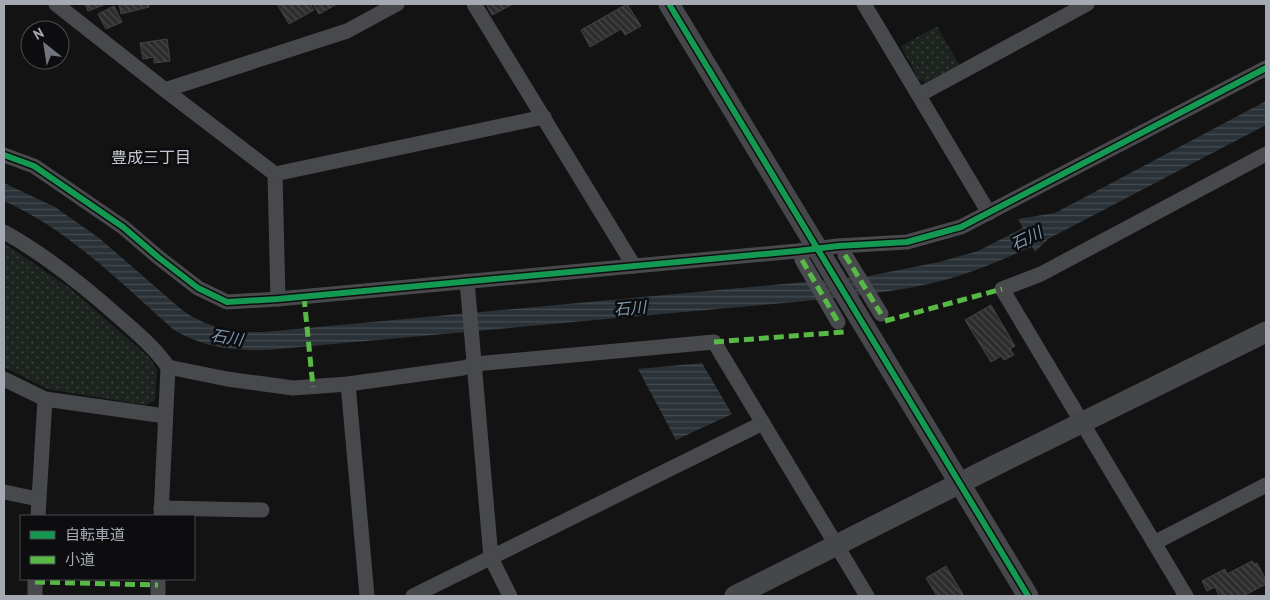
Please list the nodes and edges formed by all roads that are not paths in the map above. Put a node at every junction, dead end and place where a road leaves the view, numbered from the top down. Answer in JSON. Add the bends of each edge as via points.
{"nodes":[{"id":1,"x":56,"y":4,"type":"edge"},
{"id":2,"x":397,"y":4,"type":"edge"},
{"id":3,"x":474,"y":4,"type":"edge"},
{"id":4,"x":669,"y":4,"type":"edge"},
{"id":5,"x":864,"y":4,"type":"edge"},
{"id":6,"x":1087,"y":4,"type":"edge"},
{"id":7,"x":1266,"y":68,"type":"edge"},
{"id":8,"x":165,"y":90,"type":"junction"},
{"id":9,"x":919,"y":95,"type":"junction"},
{"id":10,"x":544,"y":118,"type":"junction"},
{"id":11,"x":1266,"y":154,"type":"edge"},
{"id":12,"x":4,"y":155,"type":"edge"},
{"id":13,"x":275,"y":174,"type":"junction"},
{"id":14,"x":989,"y":213,"type":"junction"},
{"id":15,"x":4,"y":232,"type":"edge"},
{"id":16,"x":809,"y":254,"type":"junction"},
{"id":17,"x":845,"y":255,"type":"dead end"},
{"id":18,"x":634,"y":266,"type":"junction"},
{"id":19,"x":467,"y":281,"type":"junction"},
{"id":20,"x":278,"y":299,"type":"junction"},
{"id":21,"x":881,"y":314,"type":"dead end"},
{"id":22,"x":838,"y":322,"type":"dead end"},
{"id":23,"x":1266,"y":332,"type":"edge"},
{"id":24,"x":474,"y":360,"type":"junction"},
{"id":25,"x":168,"y":367,"type":"junction"},
{"id":26,"x":4,"y":379,"type":"edge"},
{"id":27,"x":348,"y":384,"type":"junction"},
{"id":28,"x":45,"y":398,"type":"junction"},
{"id":29,"x":165,"y":416,"type":"junction"},
{"id":30,"x":763,"y":423,"type":"junction"},
{"id":31,"x":1083,"y":423,"type":"junction"},
{"id":32,"x":960,"y":484,"type":"junction"},
{"id":33,"x":1266,"y":485,"type":"edge"},
{"id":34,"x":4,"y":492,"type":"edge"},
{"id":35,"x":38,"y":499,"type":"junction"},
{"id":36,"x":262,"y":510,"type":"dead end"},
{"id":37,"x":161,"y":512,"type":"edge"},
{"id":38,"x":38,"y":515,"type":"edge"},
{"id":39,"x":1154,"y":543,"type":"junction"},
{"id":40,"x":838,"y":545,"type":"junction"},
{"id":41,"x":490,"y":558,"type":"junction"},
{"id":42,"x":35,"y":580,"type":"edge"},
{"id":43,"x":158,"y":580,"type":"edge"},
{"id":44,"x":35,"y":596,"type":"edge"},
{"id":45,"x":158,"y":596,"type":"edge"},
{"id":46,"x":367,"y":596,"type":"edge"},
{"id":47,"x":413,"y":596,"type":"edge"},
{"id":48,"x":510,"y":596,"type":"edge"},
{"id":49,"x":735,"y":596,"type":"edge"},
{"id":50,"x":867,"y":596,"type":"edge"},
{"id":51,"x":1028,"y":596,"type":"edge"},
{"id":52,"x":1186,"y":596,"type":"edge"}],
"edges":[{"from":1,"to":8,"type":"street"},
{"from":2,"to":8,"type":"street","via":[[347,31]]},
{"from":3,"to":10,"type":"street"},
{"from":4,"to":16,"type":"street"},
{"from":5,"to":9,"type":"street"},
{"from":6,"to":9,"type":"street"},
{"from":7,"to":14,"type":"street"},
{"from":8,"to":13,"type":"street"},
{"from":9,"to":14,"type":"street"},
{"from":10,"to":13,"type":"street"},
{"from":10,"to":18,"type":"street"},
{"from":11,"to":31,"type":"street","via":[[1041,274],[1002,289]]},
{"from":12,"to":20,"type":"street","via":[[34,166],[99,210],[198,288],[227,302]]},
{"from":13,"to":20,"type":"street"},
{"from":14,"to":16,"type":"street","via":[[961,227],[906,242]]},
{"from":15,"to":25,"type":"street","via":[[86,288],[157,351]]},
{"from":16,"to":18,"type":"street","via":[[797,251]]},
{"from":16,"to":22,"type":"street"},
{"from":16,"to":32,"type":"street","via":[[858,316]]},
{"from":17,"to":21,"type":"street"},
{"from":18,"to":19,"type":"street"},
{"from":19,"to":20,"type":"street"},
{"from":19,"to":24,"type":"street"},
{"from":23,"to":31,"type":"street"},
{"from":24,"to":27,"type":"street","via":[[463,368]]},
{"from":24,"to":30,"type":"street","via":[[714,342]]},
{"from":24,"to":41,"type":"street"},
{"from":25,"to":27,"type":"street","via":[[293,388]]},
{"from":25,"to":29,"type":"street"},
{"from":26,"to":28,"type":"street"},
{"from":27,"to":46,"type":"street"},
{"from":28,"to":29,"type":"street"},
{"from":28,"to":35,"type":"street"},
{"from":29,"to":37,"type":"street"},
{"from":30,"to":40,"type":"street"},
{"from":30,"to":41,"type":"street"},
{"from":31,"to":32,"type":"street"},
{"from":31,"to":39,"type":"street"},
{"from":32,"to":40,"type":"street"},
{"from":32,"to":51,"type":"street"},
{"from":33,"to":39,"type":"street"},
{"from":34,"to":35,"type":"street"},
{"from":35,"to":38,"type":"street"},
{"from":36,"to":37,"type":"street"},
{"from":39,"to":52,"type":"street"},
{"from":40,"to":49,"type":"street"},
{"from":40,"to":50,"type":"street"},
{"from":41,"to":47,"type":"street"},
{"from":41,"to":48,"type":"street"},
{"from":42,"to":44,"type":"street"},
{"from":43,"to":45,"type":"street"}]}
